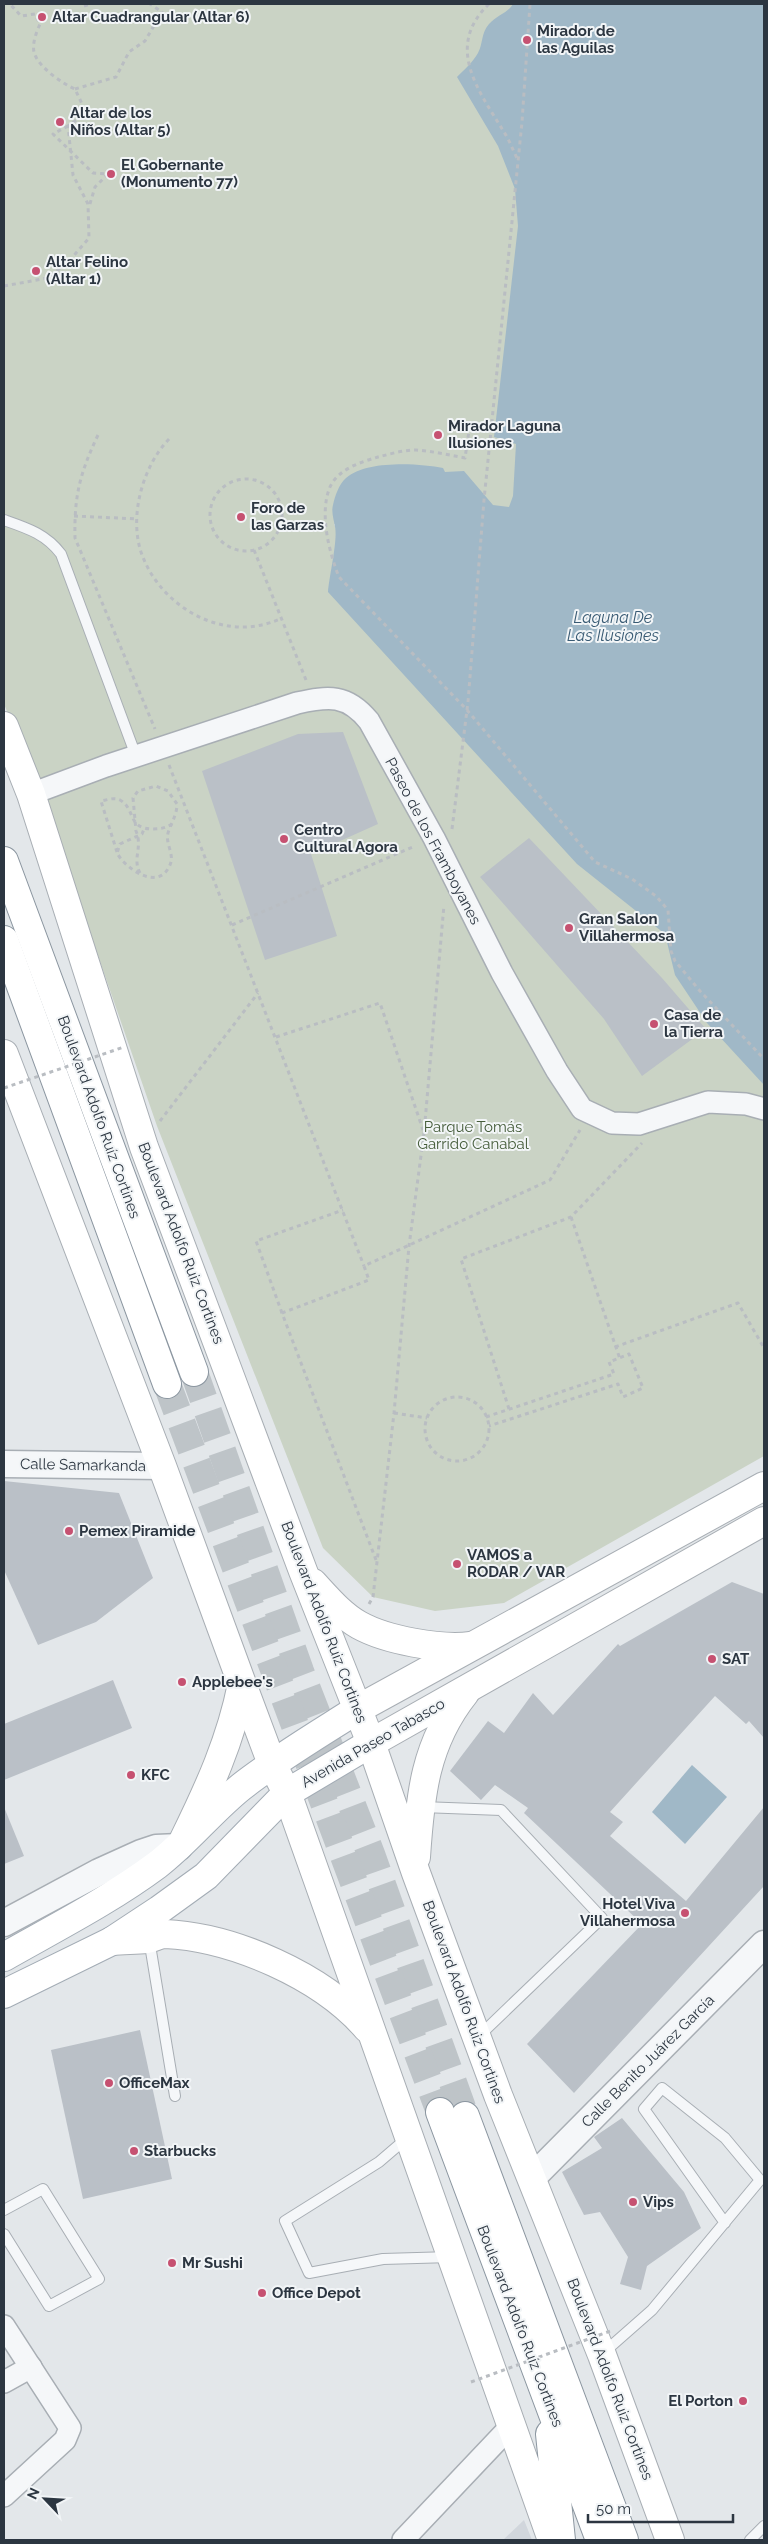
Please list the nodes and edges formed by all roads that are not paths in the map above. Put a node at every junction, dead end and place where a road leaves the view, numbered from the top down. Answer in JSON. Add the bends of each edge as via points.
{"nodes":[{"id":1,"x":4,"y":520,"type":"edge"},
{"id":2,"x":4,"y":726,"type":"edge"},
{"id":3,"x":136,"y":756,"type":"junction"},
{"id":4,"x":31,"y":794,"type":"junction"},
{"id":5,"x":4,"y":861,"type":"edge"},
{"id":6,"x":4,"y":940,"type":"edge"},
{"id":7,"x":4,"y":982,"type":"edge"},
{"id":8,"x":39,"y":1035,"type":"junction"},
{"id":9,"x":4,"y":1054,"type":"edge"},
{"id":10,"x":764,"y":1109,"type":"edge"},
{"id":11,"x":194,"y":1372,"type":"tunnel mouth"},
{"id":12,"x":167,"y":1384,"type":"tunnel mouth"},
{"id":13,"x":4,"y":1464,"type":"edge"},
{"id":14,"x":162,"y":1466,"type":"junction"},
{"id":15,"x":764,"y":1486,"type":"edge"},
{"id":16,"x":764,"y":1521,"type":"edge"},
{"id":17,"x":302,"y":1572,"type":"junction"},
{"id":18,"x":475,"y":1646,"type":"junction"},
{"id":19,"x":242,"y":1684,"type":"junction"},
{"id":20,"x":471,"y":1686,"type":"junction"},
{"id":21,"x":358,"y":1709,"type":"junction"},
{"id":22,"x":371,"y":1743,"type":"junction"},
{"id":23,"x":272,"y":1764,"type":"junction"},
{"id":24,"x":287,"y":1793,"type":"junction"},
{"id":25,"x":419,"y":1807,"type":"junction"},
{"id":26,"x":179,"y":1847,"type":"junction"},
{"id":27,"x":416,"y":1874,"type":"junction"},
{"id":28,"x":159,"y":1910,"type":"junction"},
{"id":29,"x":4,"y":1923,"type":"edge"},
{"id":30,"x":149,"y":1939,"type":"junction"},
{"id":31,"x":112,"y":1941,"type":"junction"},
{"id":32,"x":764,"y":1944,"type":"edge"},
{"id":33,"x":4,"y":1957,"type":"edge"},
{"id":34,"x":4,"y":1994,"type":"edge"},
{"id":35,"x":371,"y":2033,"type":"junction"},
{"id":36,"x":476,"y":2038,"type":"junction"},
{"id":37,"x":175,"y":2096,"type":"dead end"},
{"id":38,"x":408,"y":2137,"type":"junction"},
{"id":39,"x":532,"y":2178,"type":"junction"},
{"id":40,"x":4,"y":2210,"type":"edge"},
{"id":41,"x":725,"y":2223,"type":"junction"},
{"id":42,"x":4,"y":2234,"type":"edge"},
{"id":43,"x":452,"y":2257,"type":"junction"},
{"id":44,"x":4,"y":2326,"type":"edge"},
{"id":45,"x":602,"y":2355,"type":"junction"},
{"id":46,"x":31,"y":2367,"type":"junction"},
{"id":47,"x":4,"y":2382,"type":"edge"},
{"id":48,"x":546,"y":2396,"type":"junction"},
{"id":49,"x":512,"y":2425,"type":"junction"},
{"id":50,"x":4,"y":2496,"type":"edge"},
{"id":51,"x":764,"y":2526,"type":"edge"},
{"id":52,"x":404,"y":2540,"type":"edge"},
{"id":53,"x":552,"y":2540,"type":"edge"},
{"id":54,"x":561,"y":2540,"type":"edge"},
{"id":55,"x":600,"y":2540,"type":"edge"},
{"id":56,"x":624,"y":2540,"type":"edge"},
{"id":57,"x":670,"y":2540,"type":"edge"},
{"id":58,"x":750,"y":2540,"type":"edge"}],
"edges":[{"from":1,"to":3,"type":"lane","via":[[44,536],[61,554]]},
{"from":2,"to":4,"type":"main road","name":"Boulevard Adolfo Ruiz Cortines"},
{"from":3,"to":4,"type":"street","name":"Paseo de los Framboyanes"},
{"from":3,"to":10,"type":"street","name":"Paseo de los Framboyanes","via":[[314,700],[348,701],[362,713],[434,838],[502,973],[575,1101],[590,1114],[612,1123],[640,1124],[708,1102],[746,1104]]},
{"from":4,"to":17,"type":"main road","name":"Boulevard Adolfo Ruiz Cortines","via":[[144,1147]]},
{"from":5,"to":11,"type":"main road","name":"Boulevard Adolfo Ruíz Cortines"},
{"from":6,"to":8,"type":"main road","name":"Boulevard Adolfo Ruíz Cortines"},
{"from":7,"to":8,"type":"main road"},
{"from":8,"to":12,"type":"main road","name":"Boulevard Adolfo Ruíz Cortines"},
{"from":9,"to":14,"type":"main road"},
{"from":13,"to":14,"type":"street","name":"Calle Samarkanda"},
{"from":14,"to":19,"type":"main road"},
{"from":15,"to":18,"type":"main road"},
{"from":16,"to":20,"type":"main road","name":"Avenida Paseo Tabasco"},
{"from":17,"to":18,"type":"main road","via":[[343,1614],[359,1625],[422,1643],[457,1648]]},
{"from":17,"to":21,"type":"main road","name":"Boulevard Adolfo Ruiz Cortines"},
{"from":18,"to":21,"type":"main road"},
{"from":19,"to":23,"type":"main road"},
{"from":19,"to":26,"type":"main road","via":[[220,1762]]},
{"from":20,"to":22,"type":"main road","name":"Avenida Paseo Tabasco"},
{"from":20,"to":25,"type":"main road","via":[[439,1735],[426,1770]]},
{"from":21,"to":22,"type":"main road","name":"Boulevard Adolfo Ruiz Cortines"},
{"from":21,"to":23,"type":"main road"},
{"from":22,"to":24,"type":"main road","name":"Avenida Paseo Tabasco"},
{"from":22,"to":27,"type":"main road","name":"Boulevard Adolfo Ruiz Cortines"},
{"from":23,"to":24,"type":"main road"},
{"from":23,"to":26,"type":"main road","via":[[240,1789]]},
{"from":24,"to":28,"type":"main road","name":"Avenida Paseo Tabasco","via":[[206,1876]]},
{"from":24,"to":35,"type":"main road"},
{"from":25,"to":27,"type":"main road"},
{"from":25,"to":36,"type":"lane","via":[[501,1810],[602,1918]]},
{"from":26,"to":29,"type":"street","via":[[156,1848],[141,1853]]},
{"from":26,"to":33,"type":"main road","via":[[104,1900]]},
{"from":27,"to":36,"type":"main road","name":"Boulevard Adolfo Ruiz Cortines"},
{"from":28,"to":30,"type":"lane"},
{"from":28,"to":31,"type":"main road","name":"Avenida Paseo Tabasco"},
{"from":30,"to":31,"type":"main road"},
{"from":30,"to":35,"type":"main road","via":[[162,1934],[198,1937],[256,1955],[329,1995]]},
{"from":30,"to":37,"type":"lane"},
{"from":31,"to":34,"type":"main road","name":"Avenida Paseo Tabasco"},
{"from":32,"to":39,"type":"street","name":"Calle Benito Juárez García"},
{"from":35,"to":38,"type":"main road"},
{"from":36,"to":39,"type":"main road","name":"Boulevard Adolfo Ruiz Cortines"},
{"from":38,"to":43,"type":"main road"},
{"from":38,"to":43,"type":"lane","via":[[379,2162],[285,2222],[309,2273],[383,2258]]},
{"from":39,"to":45,"type":"main road","name":"Boulevard Adolfo Ruiz Cortines"},
{"from":40,"to":42,"type":"lane","via":[[43,2189],[99,2279],[49,2306]]},
{"from":41,"to":41,"type":"lane","via":[[760,2180],[725,2138],[662,2088],[644,2110]]},
{"from":41,"to":45,"type":"lane","via":[[652,2310]]},
{"from":43,"to":49,"type":"main road"},
{"from":44,"to":46,"type":"street"},
{"from":45,"to":57,"type":"main road","name":"Boulevard Adolfo Ruiz Cortines"},
{"from":46,"to":47,"type":"street"},
{"from":46,"to":50,"type":"street","via":[[70,2428],[65,2440]]},
{"from":48,"to":54,"type":"main road"},
{"from":48,"to":55,"type":"main road","name":"Boulevard Adolfo Ruíz Cortines"},
{"from":48,"to":56,"type":"main road","name":"Boulevard Adolfo Ruíz Cortines","via":[[452,2114]]},
{"from":49,"to":52,"type":"street"},
{"from":49,"to":53,"type":"main road"},
{"from":51,"to":58,"type":"lane"}]}
